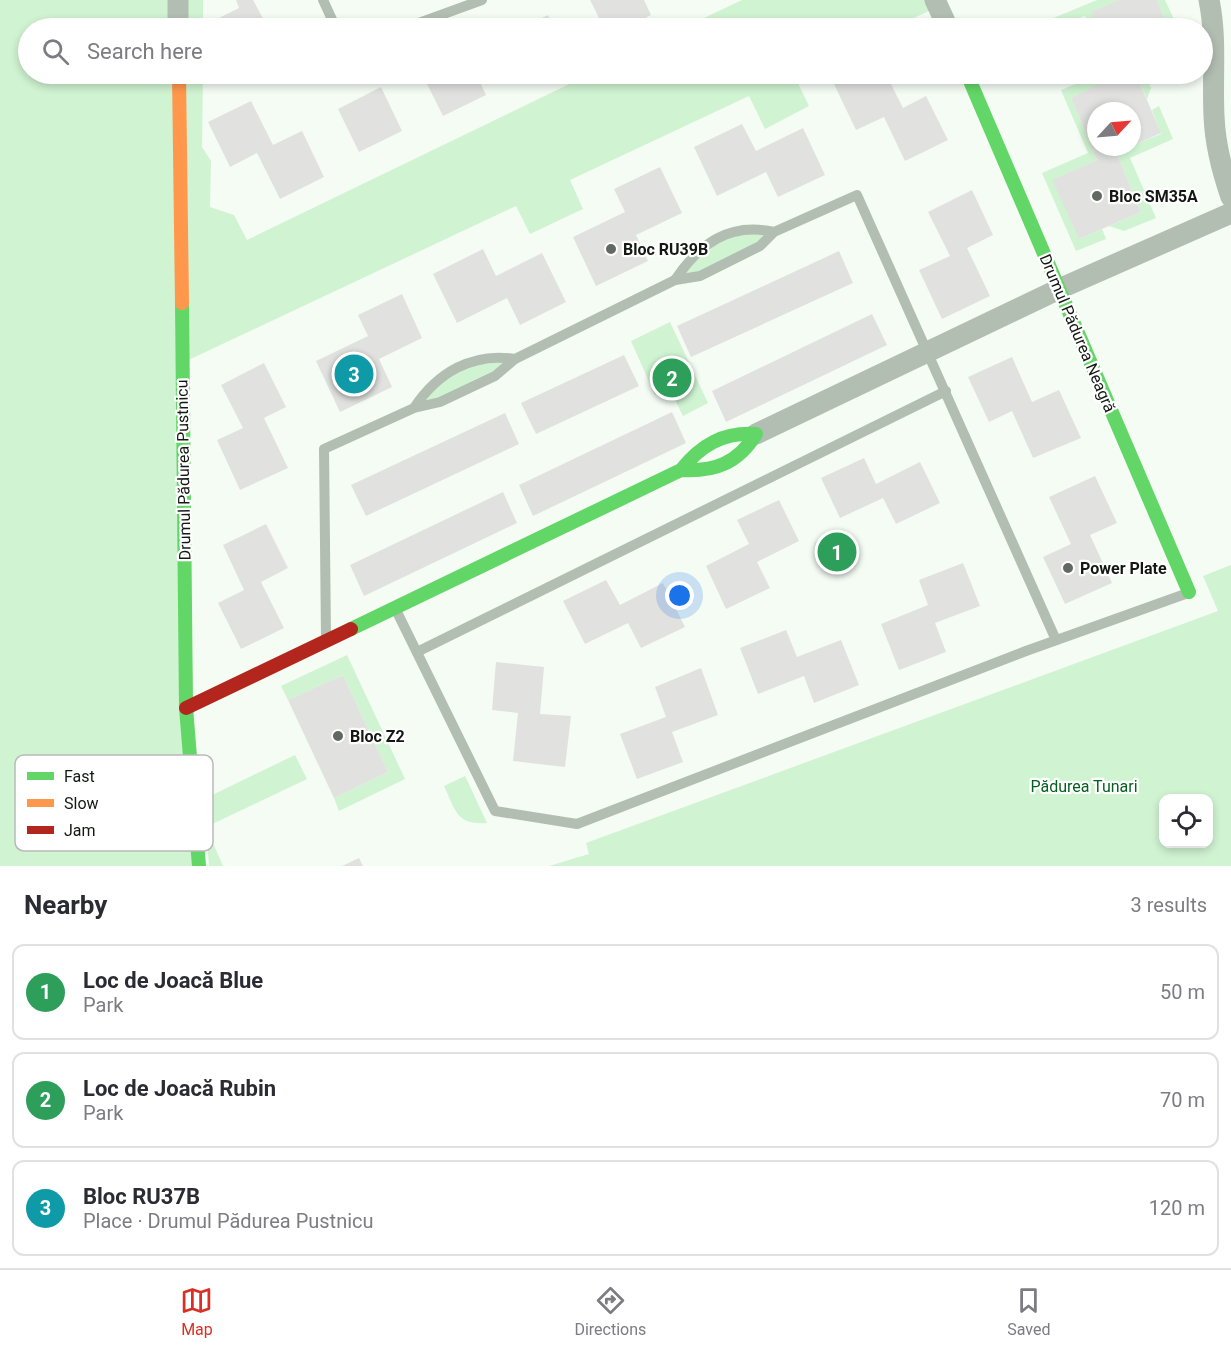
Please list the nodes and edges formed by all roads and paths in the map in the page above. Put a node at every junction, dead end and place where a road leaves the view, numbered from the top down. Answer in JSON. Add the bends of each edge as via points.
{"nodes":[{"id":1,"x":178,"y":0,"type":"edge"},
{"id":2,"x":323,"y":0,"type":"edge"},
{"id":3,"x":482,"y":0,"type":"edge"},
{"id":4,"x":935,"y":0,"type":"edge"},
{"id":5,"x":1209,"y":0,"type":"edge"},
{"id":6,"x":178,"y":18,"type":"edge"},
{"id":7,"x":331,"y":18,"type":"edge"},
{"id":8,"x":432,"y":18,"type":"edge"},
{"id":9,"x":943,"y":18,"type":"edge"},
{"id":10,"x":1212,"y":18,"type":"edge"},
{"id":11,"x":1213,"y":28,"type":"edge"},
{"id":12,"x":179,"y":84,"type":"edge"},
{"id":13,"x":971,"y":84,"type":"edge"},
{"id":14,"x":1231,"y":197,"type":"edge"},
{"id":15,"x":1231,"y":213,"type":"edge"},
{"id":16,"x":774,"y":232,"type":"junction"},
{"id":17,"x":675,"y":280,"type":"junction"},
{"id":18,"x":1059,"y":289,"type":"junction"},
{"id":19,"x":928,"y":352,"type":"junction"},
{"id":20,"x":515,"y":359,"type":"junction"},
{"id":21,"x":946,"y":391,"type":"junction"},
{"id":22,"x":414,"y":408,"type":"junction"},
{"id":23,"x":756,"y":434,"type":"junction"},
{"id":24,"x":681,"y":470,"type":"junction"},
{"id":25,"x":1189,"y":592,"type":"joint"},
{"id":26,"x":395,"y":608,"type":"junction"},
{"id":27,"x":1056,"y":640,"type":"junction"},
{"id":28,"x":326,"y":641,"type":"junction"},
{"id":29,"x":417,"y":652,"type":"junction"},
{"id":30,"x":186,"y":708,"type":"junction"},
{"id":31,"x":190,"y":755,"type":"edge"},
{"id":32,"x":198,"y":851,"type":"edge"},
{"id":33,"x":199,"y":866,"type":"edge"}],
"edges":[{"from":1,"to":6,"type":"street"},
{"from":2,"to":7,"type":"lane"},
{"from":3,"to":8,"type":"lane"},
{"from":4,"to":9,"type":"street"},
{"from":5,"to":10,"type":"street"},
{"from":11,"to":14,"type":"street","via":[[1214,118]]},
{"from":12,"to":30,"type":"street","name":"Drumul Pădurea Pustnicu"},
{"from":13,"to":18,"type":"street","name":"Drumul Pădurea Neagră"},
{"from":15,"to":18,"type":"street"},
{"from":16,"to":17,"type":"lane","via":[[760,246],[699,276]]},
{"from":16,"to":17,"type":"lane","via":[[754,227],[714,240],[697,251]]},
{"from":16,"to":19,"type":"lane","via":[[857,195]]},
{"from":17,"to":20,"type":"lane"},
{"from":18,"to":19,"type":"street"},
{"from":18,"to":25,"type":"street","name":"Drumul Pădurea Neagră"},
{"from":19,"to":21,"type":"lane"},
{"from":19,"to":23,"type":"street"},
{"from":20,"to":22,"type":"lane","via":[[495,376],[440,402]]},
{"from":20,"to":22,"type":"lane","via":[[494,356],[448,373],[427,388]]},
{"from":21,"to":27,"type":"lane"},
{"from":21,"to":29,"type":"lane"},
{"from":22,"to":28,"type":"lane","via":[[324,449]]},
{"from":23,"to":24,"type":"street","via":[[738,432],[712,440],[693,453]]},
{"from":23,"to":24,"type":"street","via":[[747,451],[725,466],[702,472]]},
{"from":24,"to":26,"type":"street"},
{"from":25,"to":27,"type":"lane"},
{"from":26,"to":28,"type":"street"},
{"from":26,"to":29,"type":"lane"},
{"from":27,"to":29,"type":"lane","via":[[577,824],[495,811]]},
{"from":28,"to":30,"type":"street"},
{"from":30,"to":31,"type":"street","name":"Drumul Pădurea Pustnicu"},
{"from":32,"to":33,"type":"street","name":"Drumul Pădurea Pustnicu"}]}
